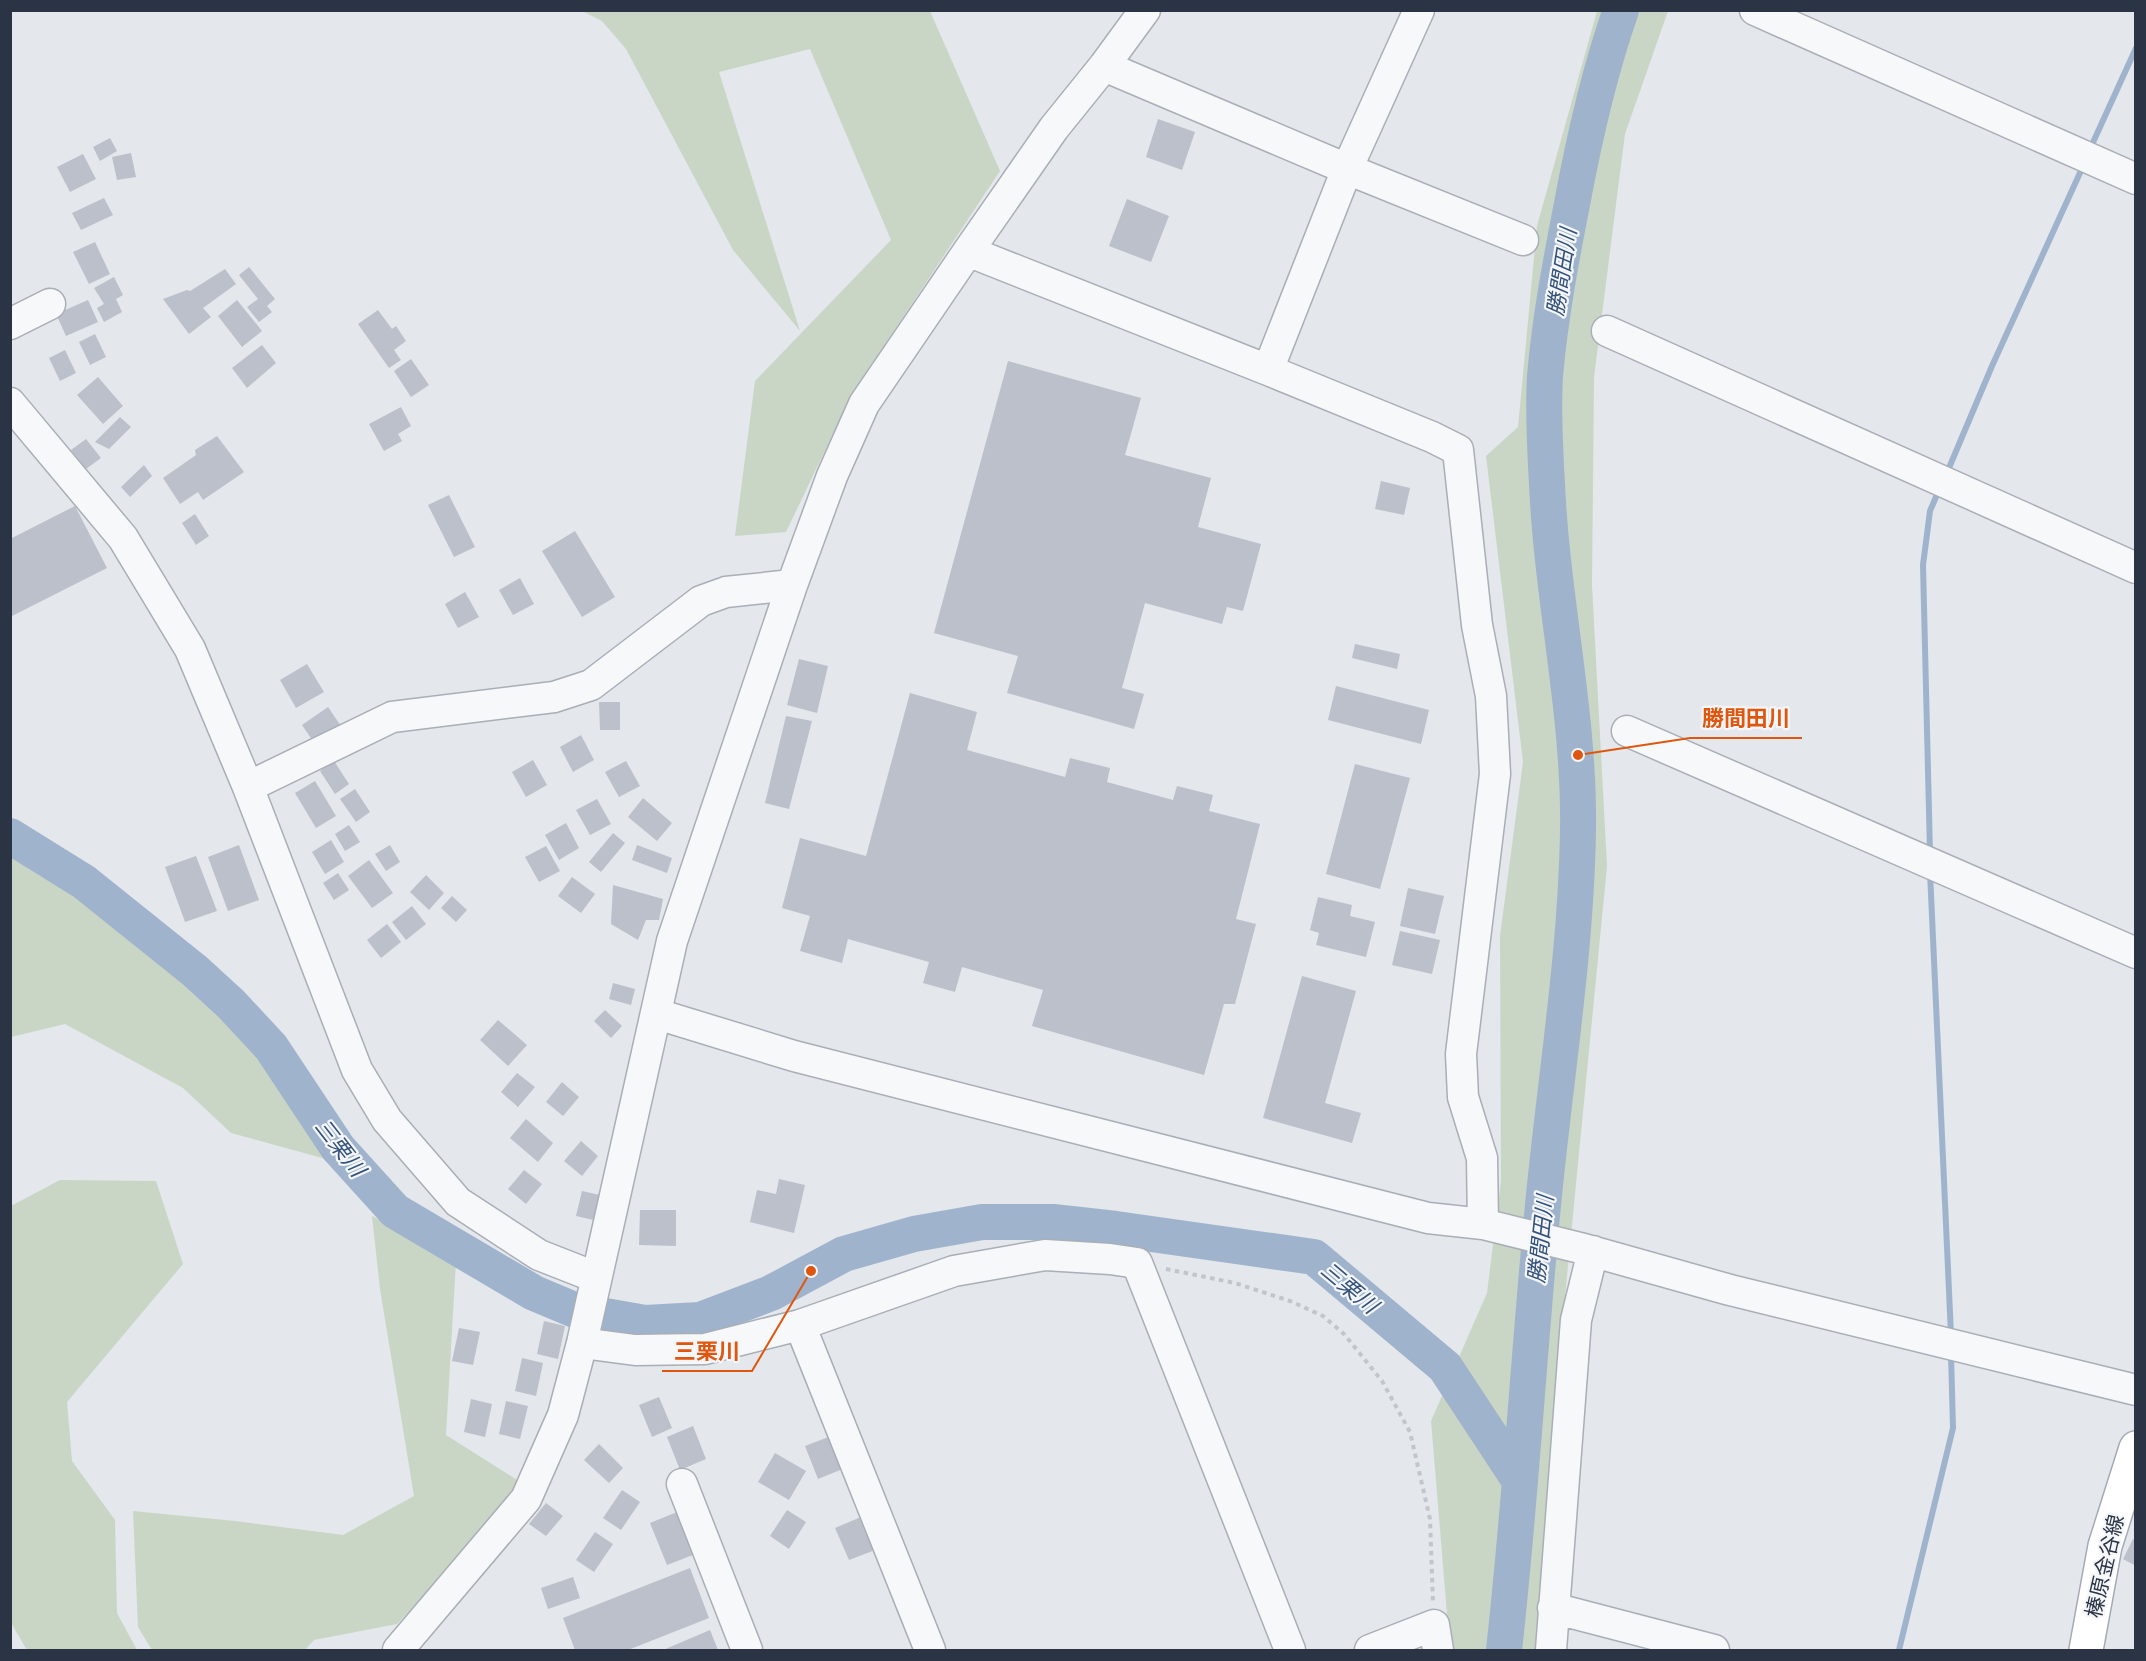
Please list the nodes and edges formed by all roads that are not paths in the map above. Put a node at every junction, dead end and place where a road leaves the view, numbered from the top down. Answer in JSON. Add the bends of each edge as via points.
{"nodes":[{"id":1,"x":1144,"y":10,"type":"edge"},
{"id":2,"x":1419,"y":10,"type":"edge"},
{"id":3,"x":1755,"y":10,"type":"edge"},
{"id":4,"x":1104,"y":66,"type":"junction"},
{"id":5,"x":1347,"y":169,"type":"junction"},
{"id":6,"x":2136,"y":179,"type":"edge"},
{"id":7,"x":1523,"y":240,"type":"dead end"},
{"id":8,"x":969,"y":250,"type":"junction"},
{"id":9,"x":50,"y":304,"type":"dead end"},
{"id":10,"x":10,"y":324,"type":"edge"},
{"id":11,"x":1607,"y":331,"type":"dead end"},
{"id":12,"x":1268,"y":370,"type":"junction"},
{"id":13,"x":10,"y":403,"type":"edge"},
{"id":14,"x":2136,"y":568,"type":"edge"},
{"id":15,"x":792,"y":585,"type":"junction"},
{"id":16,"x":1627,"y":731,"type":"dead end"},
{"id":17,"x":248,"y":787,"type":"junction"},
{"id":18,"x":2136,"y":953,"type":"edge"},
{"id":19,"x":657,"y":1014,"type":"junction"},
{"id":20,"x":1490,"y":1226,"type":"junction"},
{"id":21,"x":1586,"y":1250,"type":"junction"},
{"id":22,"x":595,"y":1277,"type":"junction"},
{"id":23,"x":800,"y":1325,"type":"junction"},
{"id":24,"x":582,"y":1342,"type":"junction"},
{"id":25,"x":2136,"y":1390,"type":"edge"},
{"id":26,"x":2136,"y":1448,"type":"edge"},
{"id":27,"x":682,"y":1484,"type":"dead end"},
{"id":28,"x":1553,"y":1608,"type":"junction"},
{"id":29,"x":1436,"y":1638,"type":"edge"},
{"id":30,"x":398,"y":1650,"type":"edge"},
{"id":31,"x":747,"y":1650,"type":"edge"},
{"id":32,"x":930,"y":1650,"type":"edge"},
{"id":33,"x":1290,"y":1650,"type":"edge"},
{"id":34,"x":1370,"y":1650,"type":"edge"},
{"id":35,"x":1551,"y":1650,"type":"edge"},
{"id":36,"x":1714,"y":1650,"type":"edge"},
{"id":37,"x":2086,"y":1650,"type":"edge"}],
"edges":[{"from":1,"to":4,"type":"street"},
{"from":2,"to":5,"type":"street"},
{"from":3,"to":6,"type":"street"},
{"from":4,"to":5,"type":"street"},
{"from":4,"to":8,"type":"street","via":[[1054,128]]},
{"from":5,"to":7,"type":"street"},
{"from":5,"to":12,"type":"street"},
{"from":8,"to":12,"type":"street"},
{"from":8,"to":15,"type":"street","via":[[864,404],[832,476]]},
{"from":9,"to":10,"type":"street"},
{"from":11,"to":14,"type":"street"},
{"from":12,"to":20,"type":"street","via":[[1458,450],[1477,625],[1491,696],[1495,774],[1461,1054],[1463,1097],[1482,1158]]},
{"from":13,"to":17,"type":"street","via":[[123,538],[190,649]]},
{"from":15,"to":17,"type":"street","via":[[726,592],[701,601],[591,685],[554,697],[392,717]]},
{"from":15,"to":19,"type":"street","via":[[672,941]]},
{"from":16,"to":18,"type":"street"},
{"from":17,"to":22,"type":"street","via":[[357,1070],[387,1120],[458,1202],[539,1255]]},
{"from":19,"to":20,"type":"street","via":[[794,1056],[1428,1218]]},
{"from":19,"to":22,"type":"street"},
{"from":20,"to":21,"type":"street"},
{"from":21,"to":25,"type":"street","via":[[1730,1290]]},
{"from":21,"to":28,"type":"street","via":[[1576,1320]]},
{"from":22,"to":24,"type":"street"},
{"from":23,"to":24,"type":"street","via":[[705,1349],[635,1350]]},
{"from":23,"to":32,"type":"street"},
{"from":23,"to":33,"type":"street","via":[[954,1271],[1046,1255],[1137,1263]]},
{"from":24,"to":30,"type":"street","via":[[563,1415],[526,1499]]},
{"from":26,"to":37,"type":"main road","name":"榛原金谷線","via":[[2106,1546]]},
{"from":27,"to":31,"type":"street"},
{"from":28,"to":35,"type":"street"},
{"from":28,"to":36,"type":"street"},
{"from":29,"to":34,"type":"street"}]}
